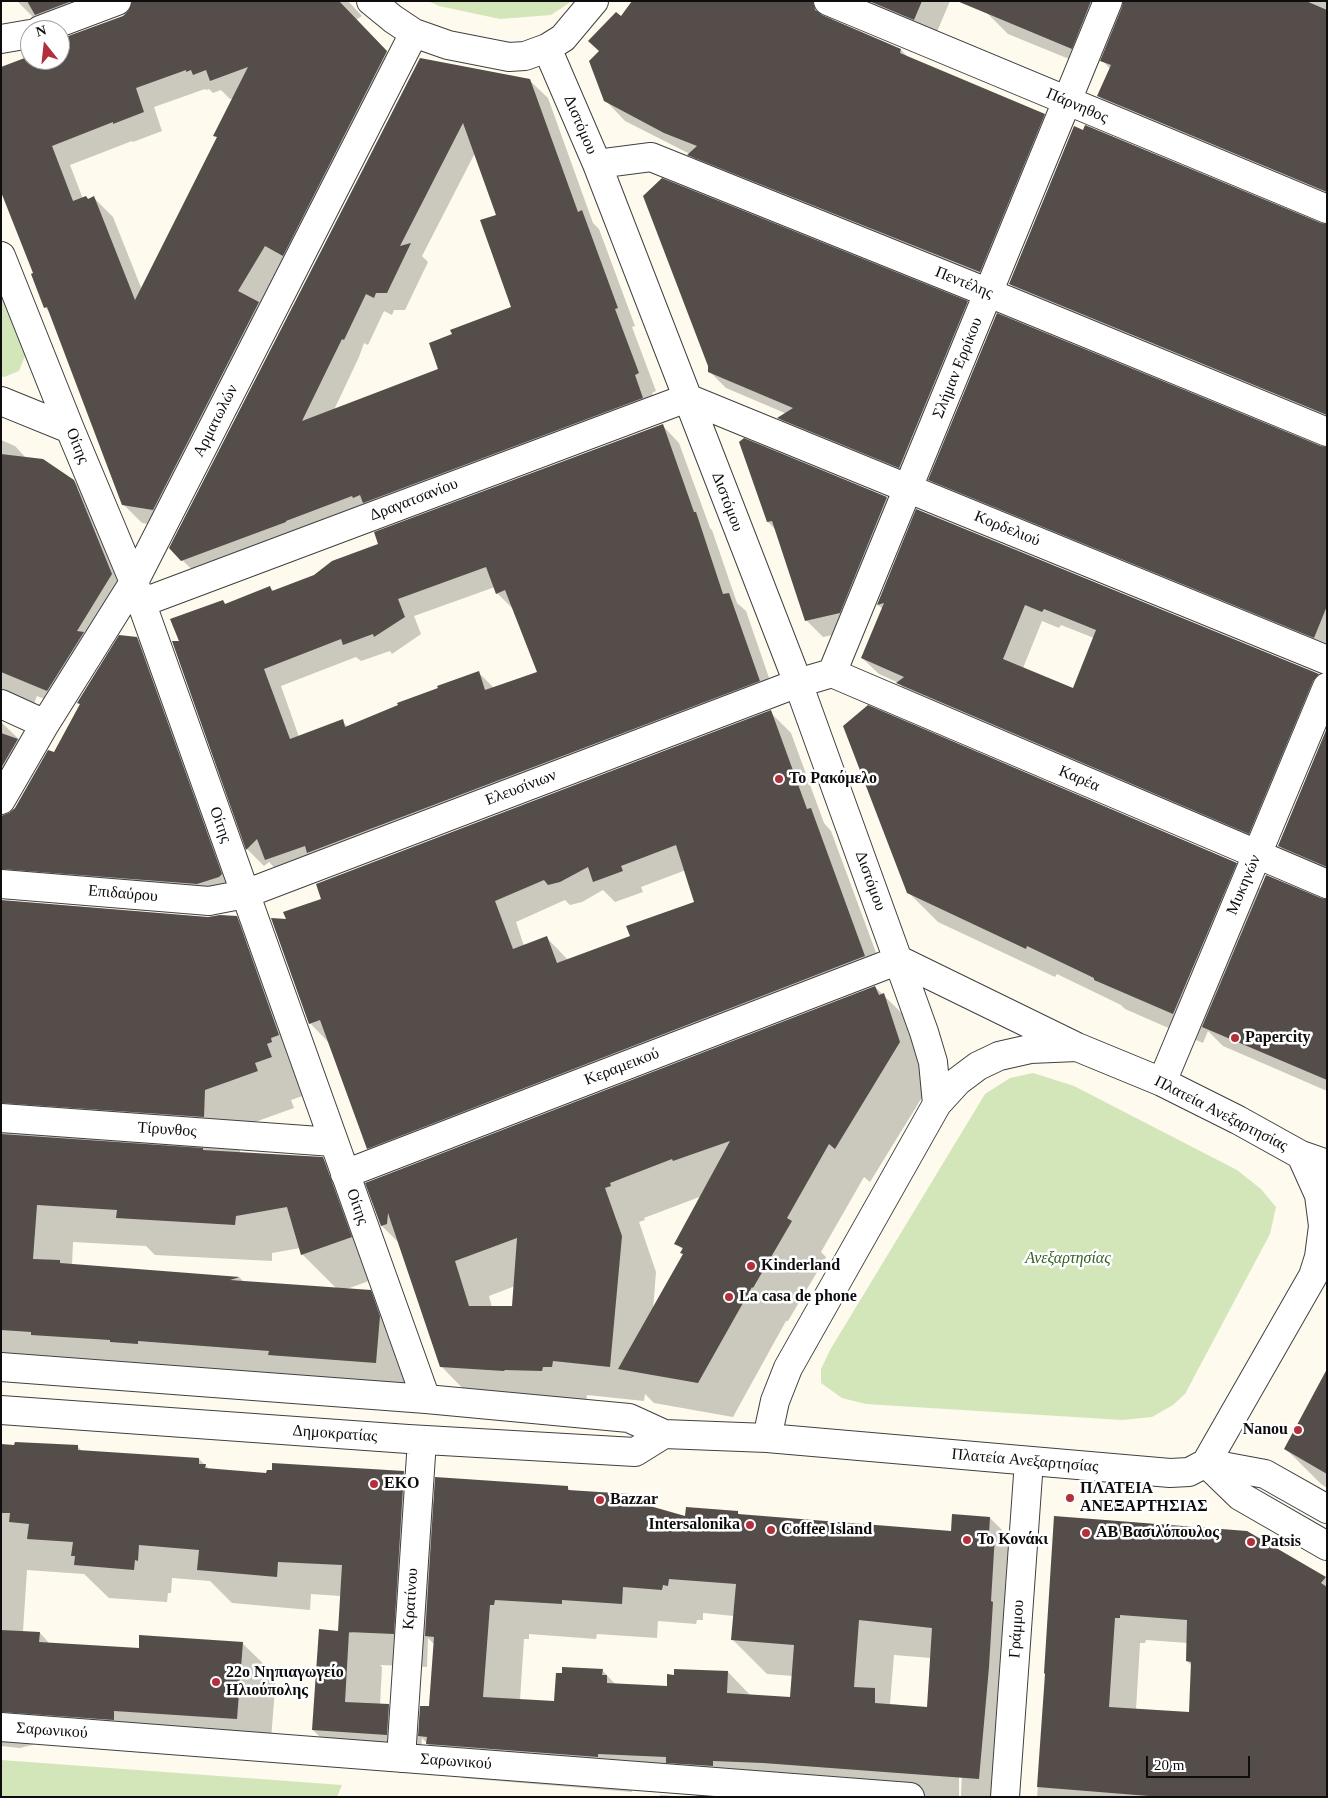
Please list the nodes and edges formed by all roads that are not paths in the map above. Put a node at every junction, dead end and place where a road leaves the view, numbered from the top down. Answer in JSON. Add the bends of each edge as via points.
{"nodes":[{"id":1,"x":117,"y":1,"type":"edge"},
{"id":2,"x":372,"y":1,"type":"edge"},
{"id":3,"x":594,"y":1,"type":"edge"},
{"id":4,"x":828,"y":1,"type":"edge"},
{"id":5,"x":1108,"y":1,"type":"edge"},
{"id":6,"x":67,"y":20,"type":"edge"},
{"id":7,"x":414,"y":33,"type":"junction"},
{"id":8,"x":20,"y":36,"type":"edge"},
{"id":9,"x":1,"y":39,"type":"edge"},
{"id":10,"x":547,"y":48,"type":"junction"},
{"id":11,"x":1067,"y":102,"type":"junction"},
{"id":12,"x":597,"y":164,"type":"junction"},
{"id":13,"x":1327,"y":209,"type":"edge"},
{"id":14,"x":1,"y":256,"type":"edge"},
{"id":15,"x":989,"y":293,"type":"junction"},
{"id":16,"x":686,"y":398,"type":"junction"},
{"id":17,"x":1,"y":402,"type":"edge"},
{"id":18,"x":70,"y":429,"type":"junction"},
{"id":19,"x":1327,"y":432,"type":"edge"},
{"id":20,"x":908,"y":488,"type":"junction"},
{"id":21,"x":137,"y":592,"type":"junction"},
{"id":22,"x":1327,"y":660,"type":"edge"},
{"id":23,"x":832,"y":673,"type":"junction"},
{"id":24,"x":798,"y":683,"type":"junction"},
{"id":25,"x":1327,"y":688,"type":"edge"},
{"id":26,"x":1,"y":704,"type":"edge"},
{"id":27,"x":45,"y":724,"type":"junction"},
{"id":28,"x":1,"y":800,"type":"edge"},
{"id":29,"x":1257,"y":854,"type":"junction"},
{"id":30,"x":1,"y":884,"type":"edge"},
{"id":31,"x":1327,"y":884,"type":"edge"},
{"id":32,"x":245,"y":894,"type":"junction"},
{"id":33,"x":899,"y":960,"type":"junction"},
{"id":34,"x":1077,"y":1046,"type":"junction"},
{"id":35,"x":1162,"y":1082,"type":"junction"},
{"id":36,"x":937,"y":1104,"type":"junction"},
{"id":37,"x":1,"y":1118,"type":"edge"},
{"id":38,"x":333,"y":1142,"type":"junction"},
{"id":39,"x":1301,"y":1155,"type":"junction"},
{"id":40,"x":1327,"y":1164,"type":"edge"},
{"id":41,"x":345,"y":1174,"type":"junction"},
{"id":42,"x":1320,"y":1272,"type":"edge"},
{"id":43,"x":1,"y":1367,"type":"edge"},
{"id":44,"x":426,"y":1400,"type":"junction"},
{"id":45,"x":1,"y":1410,"type":"edge"},
{"id":46,"x":664,"y":1434,"type":"junction"},
{"id":47,"x":767,"y":1438,"type":"junction"},
{"id":48,"x":422,"y":1440,"type":"junction"},
{"id":49,"x":1029,"y":1461,"type":"junction"},
{"id":50,"x":1206,"y":1463,"type":"junction"},
{"id":51,"x":1327,"y":1509,"type":"edge"},
{"id":52,"x":1327,"y":1546,"type":"edge"},
{"id":53,"x":1,"y":1728,"type":"edge"},
{"id":54,"x":401,"y":1758,"type":"junction"},
{"id":55,"x":910,"y":1797,"type":"edge"},
{"id":56,"x":1005,"y":1797,"type":"edge"}],
"edges":[{"from":1,"to":6,"type":"street"},
{"from":2,"to":7,"type":"street"},
{"from":3,"to":10,"type":"street","via":[[563,38]]},
{"from":4,"to":11,"type":"street","name":"Πάρνηθος"},
{"from":5,"to":11,"type":"street","name":"Σλήμαν Ερρίκου"},
{"from":7,"to":10,"type":"street","via":[[448,45],[509,57],[525,56]]},
{"from":7,"to":21,"type":"street","name":"Αρματωλών"},
{"from":8,"to":9,"type":"street"},
{"from":10,"to":12,"type":"street","name":"Διστόμου"},
{"from":11,"to":13,"type":"street","name":"Πάρνηθος"},
{"from":11,"to":15,"type":"street","name":"Σλήμαν Ερρίκου"},
{"from":12,"to":15,"type":"street","name":"Πεντέλης","via":[[650,157]]},
{"from":12,"to":16,"type":"street","name":"Διστόμου"},
{"from":14,"to":18,"type":"street","name":"Οίτης"},
{"from":15,"to":19,"type":"street","name":"Πεντέλης"},
{"from":15,"to":20,"type":"street","name":"Σλήμαν Ερρίκου"},
{"from":16,"to":20,"type":"street","name":"Κορδελιού"},
{"from":16,"to":21,"type":"street","name":"Δραγατσανίου"},
{"from":16,"to":24,"type":"street","name":"Διστόμου"},
{"from":17,"to":18,"type":"street"},
{"from":18,"to":21,"type":"street","name":"Οίτης"},
{"from":20,"to":22,"type":"street","name":"Κορδελιού"},
{"from":20,"to":23,"type":"street","name":"Σλήμαν Ερρίκου"},
{"from":21,"to":27,"type":"street","name":"Αρματωλών"},
{"from":21,"to":32,"type":"street","name":"Οίτης"},
{"from":23,"to":24,"type":"street"},
{"from":23,"to":29,"type":"street","name":"Καρέα"},
{"from":24,"to":32,"type":"street","name":"Ελευσίνιων"},
{"from":24,"to":33,"type":"street","name":"Διστόμου"},
{"from":25,"to":29,"type":"street","name":"Μυκηνών"},
{"from":26,"to":27,"type":"street"},
{"from":27,"to":28,"type":"street","name":"Αρματωλών"},
{"from":29,"to":31,"type":"street","name":"Καρέα"},
{"from":29,"to":35,"type":"street","name":"Μυκηνών"},
{"from":30,"to":32,"type":"street","name":"Επιδαύρου","via":[[209,901]]},
{"from":32,"to":38,"type":"street","name":"Οίτης"},
{"from":33,"to":34,"type":"street"},
{"from":33,"to":36,"type":"street","name":"Διστόμου","via":[[933,1062]]},
{"from":33,"to":41,"type":"street","name":"Κεραµεικού"},
{"from":34,"to":35,"type":"street","name":"Πλατεία Ανεξαρτησίας"},
{"from":34,"to":36,"type":"street","name":"Πλατεία Ανεξαρτησίας","via":[[1030,1049],[999,1056],[958,1081]]},
{"from":35,"to":39,"type":"street","name":"Πλατεία Ανεξαρτησίας"},
{"from":36,"to":47,"type":"street","name":"Πλατεία Ανεξαρτησίας","via":[[788,1368],[775,1401]]},
{"from":37,"to":38,"type":"street","name":"Τίρυνθος"},
{"from":38,"to":41,"type":"street","name":"Οίτης"},
{"from":39,"to":40,"type":"street"},
{"from":39,"to":42,"type":"street","name":"Πλατεία Ανεξαρτησίας","via":[[1319,1194],[1323,1226]]},
{"from":41,"to":44,"type":"street","name":"Οίτης"},
{"from":42,"to":50,"type":"street","name":"Πλατεία Ανεξαρτησίας"},
{"from":43,"to":44,"type":"street"},
{"from":44,"to":46,"type":"street","via":[[629,1418]]},
{"from":45,"to":48,"type":"street","name":"Δημοκρατίας"},
{"from":46,"to":47,"type":"street"},
{"from":46,"to":48,"type":"street","name":"Δημοκρατίας","via":[[635,1452]]},
{"from":47,"to":49,"type":"street","name":"Πλατεία Ανεξαρτησίας"},
{"from":48,"to":54,"type":"street","name":"Κρατίνου"},
{"from":49,"to":50,"type":"street","name":"Πλατεία Ανεξαρτησίας","via":[[1170,1474],[1189,1472]]},
{"from":49,"to":56,"type":"street","name":"Γράμμου"},
{"from":50,"to":51,"type":"street","via":[[1266,1474]]},
{"from":50,"to":52,"type":"street","via":[[1240,1496]]},
{"from":53,"to":54,"type":"street","name":"Σαρωνικού"},
{"from":54,"to":55,"type":"street","name":"Σαρωνικού"}]}
